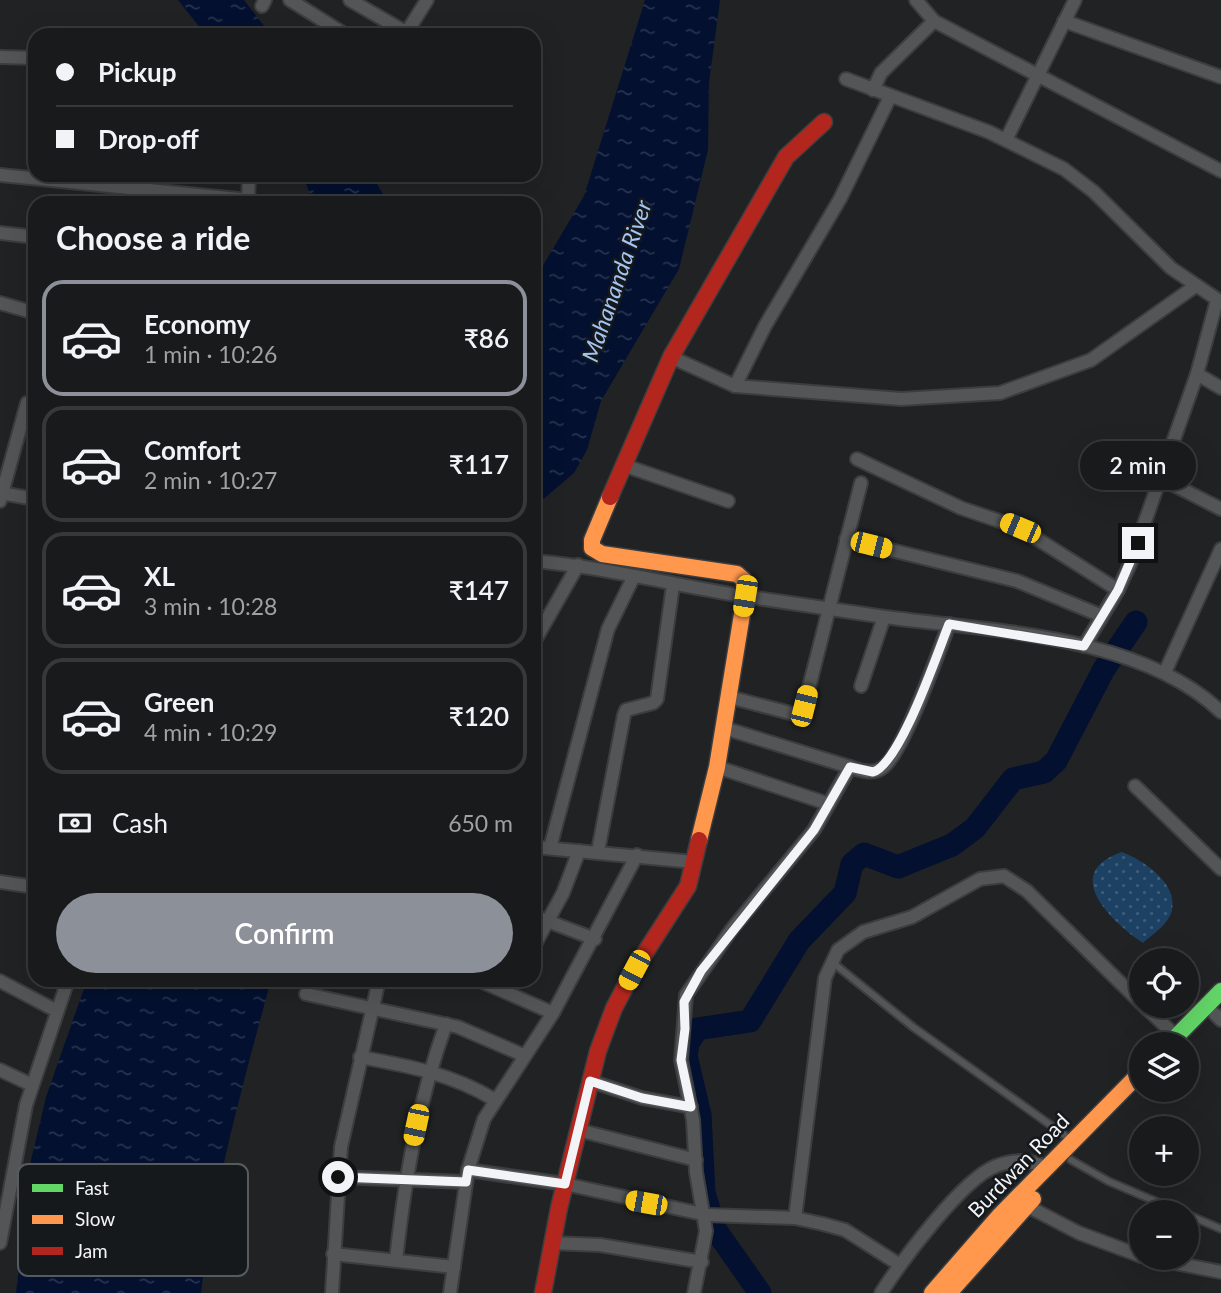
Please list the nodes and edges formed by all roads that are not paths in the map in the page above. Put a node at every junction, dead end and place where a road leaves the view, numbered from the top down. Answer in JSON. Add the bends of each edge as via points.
{"nodes":[{"id":1,"x":290,"y":0,"type":"edge"},
{"id":2,"x":350,"y":0,"type":"edge"},
{"id":3,"x":426,"y":0,"type":"edge"},
{"id":4,"x":916,"y":0,"type":"edge"},
{"id":5,"x":1074,"y":0,"type":"edge"},
{"id":6,"x":934,"y":21,"type":"junction"},
{"id":7,"x":1064,"y":21,"type":"junction"},
{"id":8,"x":335,"y":28,"type":"edge"},
{"id":9,"x":396,"y":28,"type":"edge"},
{"id":10,"x":410,"y":28,"type":"edge"},
{"id":11,"x":0,"y":57,"type":"edge"},
{"id":12,"x":28,"y":58,"type":"edge"},
{"id":13,"x":1038,"y":74,"type":"junction"},
{"id":14,"x":1221,"y":77,"type":"edge"},
{"id":15,"x":846,"y":79,"type":"dead end"},
{"id":16,"x":873,"y":90,"type":"junction"},
{"id":17,"x":890,"y":97,"type":"junction"},
{"id":18,"x":824,"y":122,"type":"dead end"},
{"id":19,"x":1006,"y":140,"type":"junction"},
{"id":20,"x":1221,"y":171,"type":"edge"},
{"id":21,"x":0,"y":174,"type":"edge"},
{"id":22,"x":28,"y":177,"type":"edge"},
{"id":23,"x":73,"y":182,"type":"edge"},
{"id":24,"x":202,"y":196,"type":"edge"},
{"id":25,"x":0,"y":233,"type":"edge"},
{"id":26,"x":28,"y":236,"type":"edge"},
{"id":27,"x":1194,"y":287,"type":"junction"},
{"id":28,"x":1219,"y":301,"type":"edge"},
{"id":29,"x":0,"y":303,"type":"edge"},
{"id":30,"x":28,"y":311,"type":"edge"},
{"id":31,"x":671,"y":358,"type":"junction"},
{"id":32,"x":1197,"y":374,"type":"junction"},
{"id":33,"x":736,"y":386,"type":"junction"},
{"id":34,"x":1221,"y":388,"type":"edge"},
{"id":35,"x":27,"y":403,"type":"dead end"},
{"id":36,"x":856,"y":459,"type":"dead end"},
{"id":37,"x":626,"y":466,"type":"junction"},
{"id":38,"x":1162,"y":479,"type":"junction"},
{"id":39,"x":862,"y":483,"type":"dead end"},
{"id":40,"x":0,"y":496,"type":"edge"},
{"id":41,"x":28,"y":498,"type":"edge"},
{"id":42,"x":729,"y":501,"type":"dead end"},
{"id":43,"x":1221,"y":509,"type":"edge"},
{"id":44,"x":846,"y":539,"type":"junction"},
{"id":45,"x":1221,"y":549,"type":"edge"},
{"id":46,"x":541,"y":562,"type":"edge"},
{"id":47,"x":572,"y":565,"type":"junction"},
{"id":48,"x":635,"y":576,"type":"junction"},
{"id":49,"x":673,"y":585,"type":"junction"},
{"id":50,"x":1118,"y":590,"type":"junction"},
{"id":51,"x":745,"y":596,"type":"junction"},
{"id":52,"x":828,"y":608,"type":"junction"},
{"id":53,"x":1102,"y":615,"type":"junction"},
{"id":54,"x":884,"y":617,"type":"junction"},
{"id":55,"x":949,"y":624,"type":"junction"},
{"id":56,"x":541,"y":627,"type":"edge"},
{"id":57,"x":1084,"y":646,"type":"junction"},
{"id":58,"x":1165,"y":672,"type":"junction"},
{"id":59,"x":861,"y":686,"type":"dead end"},
{"id":60,"x":729,"y":696,"type":"junction"},
{"id":61,"x":1221,"y":712,"type":"edge"},
{"id":62,"x":724,"y":728,"type":"junction"},
{"id":63,"x":717,"y":767,"type":"junction"},
{"id":64,"x":850,"y":767,"type":"junction"},
{"id":65,"x":1135,"y":786,"type":"dead end"},
{"id":66,"x":829,"y":804,"type":"junction"},
{"id":67,"x":541,"y":847,"type":"edge"},
{"id":68,"x":550,"y":848,"type":"junction"},
{"id":69,"x":579,"y":851,"type":"junction"},
{"id":70,"x":598,"y":851,"type":"junction"},
{"id":71,"x":637,"y":855,"type":"junction"},
{"id":72,"x":694,"y":863,"type":"junction"},
{"id":73,"x":1221,"y":869,"type":"edge"},
{"id":74,"x":0,"y":882,"type":"edge"},
{"id":75,"x":28,"y":886,"type":"edge"},
{"id":76,"x":541,"y":918,"type":"edge"},
{"id":77,"x":549,"y":920,"type":"junction"},
{"id":78,"x":541,"y":934,"type":"edge"},
{"id":79,"x":595,"y":939,"type":"junction"},
{"id":80,"x":830,"y":961,"type":"junction"},
{"id":81,"x":0,"y":981,"type":"edge"},
{"id":82,"x":66,"y":987,"type":"edge"},
{"id":83,"x":377,"y":987,"type":"edge"},
{"id":84,"x":513,"y":987,"type":"edge"},
{"id":85,"x":1221,"y":990,"type":"edge"},
{"id":86,"x":1129,"y":991,"type":"edge"},
{"id":87,"x":306,"y":994,"type":"dead end"},
{"id":88,"x":372,"y":1007,"type":"junction"},
{"id":89,"x":57,"y":1011,"type":"junction"},
{"id":90,"x":1216,"y":1012,"type":"edge"},
{"id":91,"x":553,"y":1013,"type":"junction"},
{"id":92,"x":1155,"y":1018,"type":"edge"},
{"id":93,"x":446,"y":1024,"type":"junction"},
{"id":94,"x":1168,"y":1032,"type":"edge"},
{"id":95,"x":1190,"y":1032,"type":"edge"},
{"id":96,"x":523,"y":1055,"type":"junction"},
{"id":97,"x":360,"y":1057,"type":"junction"},
{"id":98,"x":430,"y":1069,"type":"junction"},
{"id":99,"x":0,"y":1070,"type":"edge"},
{"id":100,"x":590,"y":1081,"type":"junction"},
{"id":101,"x":1129,"y":1084,"type":"edge"},
{"id":102,"x":32,"y":1085,"type":"junction"},
{"id":103,"x":495,"y":1100,"type":"junction"},
{"id":104,"x":1129,"y":1101,"type":"edge"},
{"id":105,"x":691,"y":1107,"type":"junction"},
{"id":106,"x":578,"y":1130,"type":"junction"},
{"id":107,"x":1073,"y":1141,"type":"junction"},
{"id":108,"x":696,"y":1160,"type":"junction"},
{"id":109,"x":1071,"y":1160,"type":"junction"},
{"id":110,"x":1047,"y":1167,"type":"junction"},
{"id":111,"x":467,"y":1176,"type":"junction"},
{"id":112,"x":338,"y":1177,"type":"junction"},
{"id":113,"x":404,"y":1180,"type":"junction"},
{"id":114,"x":565,"y":1184,"type":"junction"},
{"id":115,"x":1152,"y":1200,"type":"edge"},
{"id":116,"x":1027,"y":1206,"type":"junction"},
{"id":117,"x":709,"y":1215,"type":"junction"},
{"id":118,"x":795,"y":1218,"type":"junction"},
{"id":119,"x":1199,"y":1220,"type":"edge"},
{"id":120,"x":1221,"y":1229,"type":"edge"},
{"id":121,"x":0,"y":1237,"type":"edge"},
{"id":122,"x":552,"y":1243,"type":"junction"},
{"id":123,"x":1129,"y":1252,"type":"edge"},
{"id":124,"x":333,"y":1254,"type":"junction"},
{"id":125,"x":396,"y":1260,"type":"junction"},
{"id":126,"x":702,"y":1262,"type":"junction"},
{"id":127,"x":900,"y":1265,"type":"junction"},
{"id":128,"x":454,"y":1267,"type":"junction"},
{"id":129,"x":1199,"y":1268,"type":"edge"},
{"id":130,"x":1221,"y":1272,"type":"edge"},
{"id":131,"x":954,"y":1292,"type":"edge"},
{"id":132,"x":332,"y":1293,"type":"edge"},
{"id":133,"x":450,"y":1293,"type":"edge"},
{"id":134,"x":542,"y":1293,"type":"edge"},
{"id":135,"x":694,"y":1293,"type":"edge"},
{"id":136,"x":881,"y":1293,"type":"edge"},
{"id":137,"x":932,"y":1293,"type":"edge"}],
"edges":[{"from":1,"to":8,"type":"street"},
{"from":2,"to":9,"type":"street"},
{"from":3,"to":10,"type":"street"},
{"from":4,"to":6,"type":"street"},
{"from":5,"to":7,"type":"street"},
{"from":6,"to":13,"type":"street"},
{"from":6,"to":16,"type":"street","via":[[881,73]]},
{"from":7,"to":13,"type":"street"},
{"from":7,"to":14,"type":"street"},
{"from":11,"to":12,"type":"street"},
{"from":13,"to":19,"type":"street"},
{"from":13,"to":20,"type":"street"},
{"from":15,"to":16,"type":"street"},
{"from":16,"to":17,"type":"street"},
{"from":17,"to":19,"type":"street"},
{"from":17,"to":33,"type":"street","via":[[840,199],[765,326]]},
{"from":18,"to":31,"type":"street","via":[[786,157]]},
{"from":19,"to":27,"type":"street","via":[[1064,169],[1094,192]]},
{"from":21,"to":22,"type":"street"},
{"from":23,"to":24,"type":"street"},
{"from":25,"to":26,"type":"street"},
{"from":27,"to":28,"type":"street"},
{"from":27,"to":33,"type":"street","via":[[1091,360],[1000,393],[901,400]]},
{"from":28,"to":32,"type":"street"},
{"from":29,"to":30,"type":"street"},
{"from":31,"to":33,"type":"street"},
{"from":31,"to":37,"type":"street"},
{"from":32,"to":34,"type":"street"},
{"from":32,"to":38,"type":"street"},
{"from":35,"to":40,"type":"street"},
{"from":36,"to":50,"type":"street","via":[[961,508],[1020,528]]},
{"from":37,"to":42,"type":"street"},
{"from":37,"to":51,"type":"street","via":[[592,548],[602,554],[737,574],[744,580]]},
{"from":38,"to":43,"type":"street"},
{"from":38,"to":50,"type":"street"},
{"from":39,"to":44,"type":"street"},
{"from":40,"to":41,"type":"street"},
{"from":44,"to":52,"type":"street"},
{"from":44,"to":53,"type":"street","via":[[1017,581]]},
{"from":45,"to":58,"type":"street"},
{"from":46,"to":47,"type":"street"},
{"from":47,"to":48,"type":"street"},
{"from":47,"to":56,"type":"street"},
{"from":48,"to":49,"type":"street"},
{"from":48,"to":68,"type":"street","via":[[608,629]]},
{"from":49,"to":51,"type":"street"},
{"from":49,"to":70,"type":"street","via":[[657,699],[653,704],[632,707],[624,715]]},
{"from":50,"to":53,"type":"street"},
{"from":51,"to":52,"type":"street"},
{"from":51,"to":60,"type":"street"},
{"from":52,"to":54,"type":"street"},
{"from":52,"to":60,"type":"street","via":[[803,711],[794,714]]},
{"from":53,"to":57,"type":"street"},
{"from":54,"to":55,"type":"street"},
{"from":54,"to":59,"type":"street"},
{"from":55,"to":57,"type":"street"},
{"from":55,"to":64,"type":"street","via":[[888,763],[873,772]]},
{"from":57,"to":58,"type":"street"},
{"from":58,"to":61,"type":"street"},
{"from":60,"to":62,"type":"street"},
{"from":62,"to":63,"type":"street"},
{"from":62,"to":64,"type":"street"},
{"from":63,"to":66,"type":"street"},
{"from":63,"to":72,"type":"street"},
{"from":64,"to":66,"type":"street"},
{"from":65,"to":73,"type":"street"},
{"from":66,"to":105,"type":"street","via":[[814,830],[685,995],[681,1060]]},
{"from":67,"to":68,"type":"street"},
{"from":68,"to":69,"type":"street"},
{"from":69,"to":70,"type":"street"},
{"from":69,"to":77,"type":"street"},
{"from":70,"to":71,"type":"street"},
{"from":71,"to":72,"type":"street"},
{"from":71,"to":79,"type":"street"},
{"from":72,"to":100,"type":"street","via":[[682,896],[614,1008]]},
{"from":74,"to":75,"type":"street"},
{"from":76,"to":77,"type":"street"},
{"from":77,"to":78,"type":"street"},
{"from":77,"to":79,"type":"street"},
{"from":79,"to":91,"type":"street"},
{"from":80,"to":86,"type":"street","via":[[863,932],[912,917],[980,879],[1003,876],[1027,891]]},
{"from":80,"to":107,"type":"lane","via":[[913,1027]]},
{"from":80,"to":118,"type":"street","via":[[821,996]]},
{"from":81,"to":89,"type":"street"},
{"from":82,"to":89,"type":"street"},
{"from":83,"to":88,"type":"street"},
{"from":84,"to":91,"type":"street"},
{"from":85,"to":90,"type":"street"},
{"from":87,"to":88,"type":"street"},
{"from":88,"to":93,"type":"street"},
{"from":88,"to":97,"type":"street"},
{"from":89,"to":102,"type":"street"},
{"from":90,"to":95,"type":"street"},
{"from":91,"to":96,"type":"street"},
{"from":92,"to":94,"type":"street"},
{"from":93,"to":96,"type":"street"},
{"from":93,"to":98,"type":"street"},
{"from":96,"to":103,"type":"street"},
{"from":97,"to":98,"type":"street"},
{"from":97,"to":112,"type":"street"},
{"from":98,"to":103,"type":"street"},
{"from":98,"to":113,"type":"street"},
{"from":99,"to":102,"type":"street"},
{"from":100,"to":105,"type":"street"},
{"from":100,"to":106,"type":"street"},
{"from":101,"to":107,"type":"street","name":"Burdwan Road"},
{"from":102,"to":121,"type":"street"},
{"from":103,"to":111,"type":"street","via":[[484,1119]]},
{"from":104,"to":109,"type":"street","name":"Burdwan Road"},
{"from":105,"to":108,"type":"street"},
{"from":106,"to":108,"type":"street"},
{"from":106,"to":114,"type":"street"},
{"from":107,"to":110,"type":"street","name":"Burdwan Road"},
{"from":108,"to":117,"type":"street"},
{"from":109,"to":115,"type":"lane"},
{"from":109,"to":116,"type":"street","name":"Burdwan Road"},
{"from":110,"to":127,"type":"street","via":[[1023,1161],[985,1172]]},
{"from":110,"to":137,"type":"street","name":"Burdwan Road"},
{"from":111,"to":113,"type":"street"},
{"from":111,"to":114,"type":"street"},
{"from":111,"to":128,"type":"street"},
{"from":112,"to":113,"type":"street"},
{"from":112,"to":124,"type":"street"},
{"from":113,"to":125,"type":"street"},
{"from":114,"to":117,"type":"street"},
{"from":114,"to":122,"type":"street"},
{"from":116,"to":123,"type":"street"},
{"from":116,"to":131,"type":"street","name":"Burdwan Road"},
{"from":117,"to":118,"type":"street"},
{"from":117,"to":126,"type":"street"},
{"from":118,"to":127,"type":"street","via":[[845,1230]]},
{"from":119,"to":120,"type":"lane"},
{"from":122,"to":126,"type":"street","via":[[600,1245]]},
{"from":122,"to":134,"type":"street"},
{"from":124,"to":125,"type":"street"},
{"from":124,"to":132,"type":"street"},
{"from":125,"to":128,"type":"street"},
{"from":126,"to":135,"type":"street"},
{"from":127,"to":136,"type":"street"},
{"from":128,"to":133,"type":"street"},
{"from":129,"to":130,"type":"street"}]}
